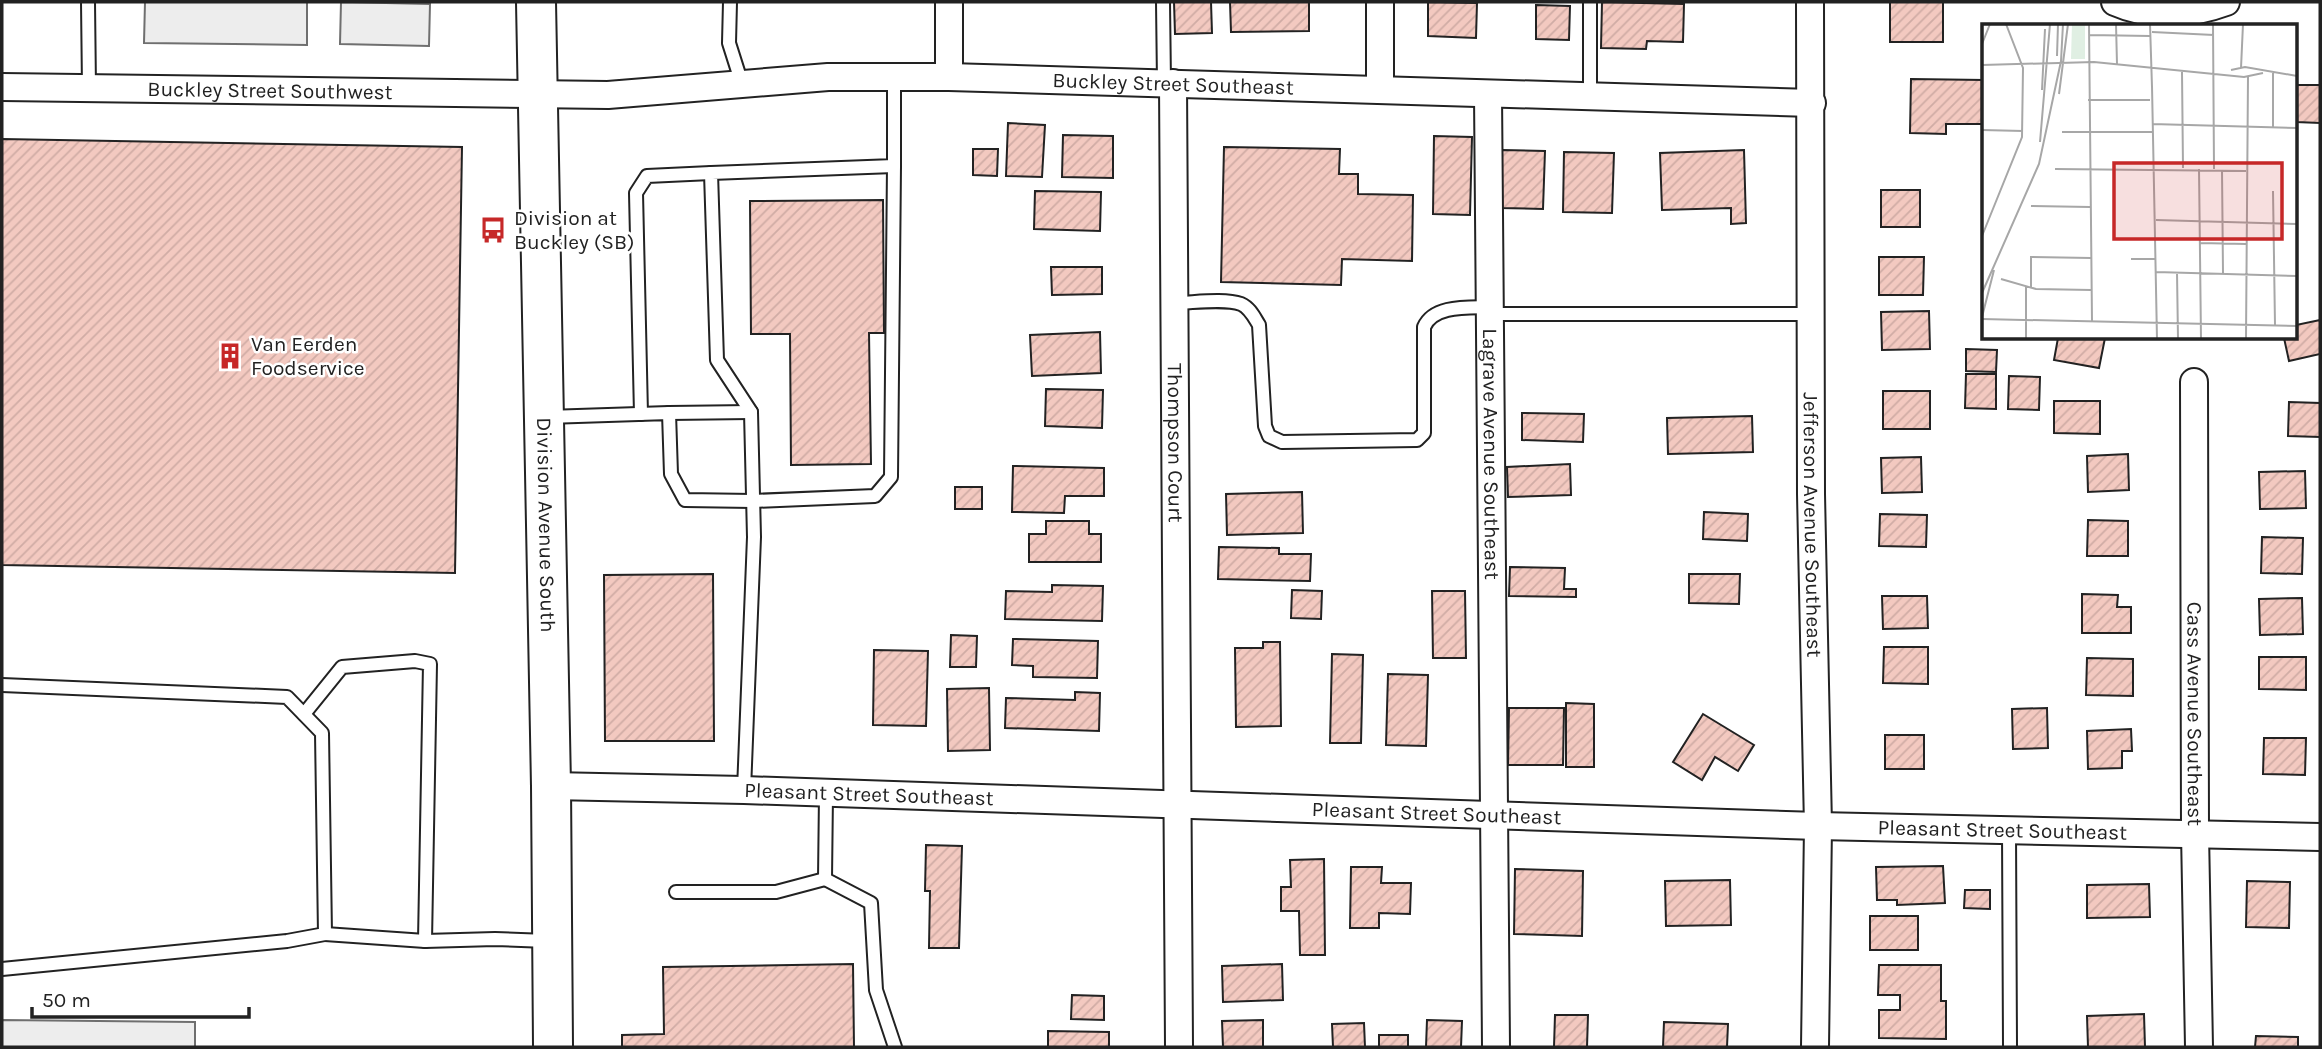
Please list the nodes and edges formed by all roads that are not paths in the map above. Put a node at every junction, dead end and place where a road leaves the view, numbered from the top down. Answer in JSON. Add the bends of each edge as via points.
{"nodes":[{"id":1,"x":88,"y":2,"type":"edge"},
{"id":2,"x":536,"y":2,"type":"edge"},
{"id":3,"x":730,"y":2,"type":"edge"},
{"id":4,"x":949,"y":2,"type":"edge"},
{"id":5,"x":1163,"y":2,"type":"edge"},
{"id":6,"x":1380,"y":2,"type":"edge"},
{"id":7,"x":1590,"y":2,"type":"edge"},
{"id":8,"x":1811,"y":2,"type":"edge"},
{"id":9,"x":2115,"y":2,"type":"edge"},
{"id":10,"x":2226,"y":2,"type":"edge"},
{"id":11,"x":949,"y":76,"type":"junction"},
{"id":12,"x":894,"y":77,"type":"junction"},
{"id":13,"x":1168,"y":83,"type":"junction"},
{"id":14,"x":741,"y":84,"type":"junction"},
{"id":15,"x":2,"y":87,"type":"edge"},
{"id":16,"x":89,"y":88,"type":"junction"},
{"id":17,"x":1380,"y":90,"type":"junction"},
{"id":18,"x":537,"y":93,"type":"junction"},
{"id":19,"x":1488,"y":94,"type":"junction"},
{"id":20,"x":1590,"y":97,"type":"junction"},
{"id":21,"x":1812,"y":103,"type":"junction"},
{"id":22,"x":894,"y":166,"type":"junction"},
{"id":23,"x":711,"y":173,"type":"junction"},
{"id":24,"x":1173,"y":303,"type":"junction"},
{"id":25,"x":1491,"y":311,"type":"junction"},
{"id":26,"x":1811,"y":314,"type":"junction"},
{"id":27,"x":2194,"y":382,"type":"dead end"},
{"id":28,"x":751,"y":412,"type":"junction"},
{"id":29,"x":670,"y":413,"type":"junction"},
{"id":30,"x":641,"y":414,"type":"junction"},
{"id":31,"x":545,"y":417,"type":"junction"},
{"id":32,"x":753,"y":501,"type":"junction"},
{"id":33,"x":2,"y":685,"type":"edge"},
{"id":34,"x":304,"y":714,"type":"junction"},
{"id":35,"x":551,"y":786,"type":"junction"},
{"id":36,"x":744,"y":790,"type":"junction"},
{"id":37,"x":826,"y":793,"type":"junction"},
{"id":38,"x":1177,"y":805,"type":"junction"},
{"id":39,"x":1494,"y":815,"type":"junction"},
{"id":40,"x":1818,"y":826,"type":"junction"},
{"id":41,"x":2009,"y":830,"type":"junction"},
{"id":42,"x":2195,"y":833,"type":"junction"},
{"id":43,"x":2320,"y":837,"type":"edge"},
{"id":44,"x":825,"y":878,"type":"junction"},
{"id":45,"x":676,"y":892,"type":"dead end"},
{"id":46,"x":325,"y":934,"type":"junction"},
{"id":47,"x":425,"y":941,"type":"junction"},
{"id":48,"x":551,"y":941,"type":"junction"},
{"id":49,"x":2,"y":969,"type":"edge"},
{"id":50,"x":553,"y":1047,"type":"edge"},
{"id":51,"x":895,"y":1047,"type":"edge"},
{"id":52,"x":1179,"y":1047,"type":"edge"},
{"id":53,"x":1496,"y":1047,"type":"edge"},
{"id":54,"x":1815,"y":1047,"type":"edge"},
{"id":55,"x":2010,"y":1047,"type":"edge"},
{"id":56,"x":2199,"y":1047,"type":"edge"}],
"edges":[{"from":1,"to":16,"type":"lane"},
{"from":2,"to":18,"type":"main road","name":"Division Avenue South"},
{"from":3,"to":14,"type":"lane","via":[[729,43]]},
{"from":4,"to":11,"type":"street"},
{"from":5,"to":13,"type":"lane"},
{"from":6,"to":17,"type":"street"},
{"from":7,"to":20,"type":"lane"},
{"from":8,"to":21,"type":"street","name":"Jefferson Avenue Southeast"},
{"from":9,"to":10,"type":"street","via":[[2164,14]]},
{"from":11,"to":12,"type":"street","name":"Buckley Street Southeast"},
{"from":11,"to":13,"type":"street","name":"Buckley Street Southeast"},
{"from":12,"to":14,"type":"street","name":"Buckley Street Southeast"},
{"from":12,"to":22,"type":"lane"},
{"from":13,"to":17,"type":"street","name":"Buckley Street Southeast"},
{"from":13,"to":24,"type":"street","name":"Thompson Court"},
{"from":14,"to":18,"type":"street","name":"Buckley Street Southeast","via":[[608,95]]},
{"from":15,"to":16,"type":"street","name":"Buckley Street Southwest"},
{"from":16,"to":18,"type":"street","name":"Buckley Street Southwest"},
{"from":17,"to":19,"type":"street","name":"Buckley Street Southeast"},
{"from":18,"to":31,"type":"main road","name":"Division Avenue South"},
{"from":19,"to":20,"type":"street","name":"Buckley Street Southeast"},
{"from":19,"to":25,"type":"street","name":"Lagrave Avenue Southeast"},
{"from":20,"to":21,"type":"street","name":"Buckley Street Southeast"},
{"from":21,"to":26,"type":"street","name":"Jefferson Avenue Southeast"},
{"from":22,"to":23,"type":"lane"},
{"from":22,"to":32,"type":"lane","via":[[891,477],[875,496]]},
{"from":23,"to":28,"type":"lane","via":[[717,360]]},
{"from":23,"to":30,"type":"lane","via":[[647,176],[636,193]]},
{"from":24,"to":25,"type":"lane","via":[[1242,304],[1252,312],[1259,325],[1265,426],[1269,436],[1282,442],[1417,440],[1424,433],[1427,320],[1462,308]]},
{"from":24,"to":38,"type":"street","name":"Thompson Court"},
{"from":25,"to":26,"type":"lane"},
{"from":25,"to":39,"type":"street","name":"Lagrave Avenue Southeast"},
{"from":26,"to":40,"type":"street","name":"Jefferson Avenue Southeast"},
{"from":27,"to":42,"type":"street","name":"Cass Avenue Southeast"},
{"from":28,"to":29,"type":"lane"},
{"from":28,"to":32,"type":"lane"},
{"from":29,"to":30,"type":"lane"},
{"from":29,"to":32,"type":"lane","via":[[671,474],[685,500]]},
{"from":30,"to":31,"type":"lane"},
{"from":31,"to":35,"type":"main road","name":"Division Avenue South"},
{"from":32,"to":36,"type":"lane"},
{"from":33,"to":34,"type":"lane","via":[[287,697]]},
{"from":34,"to":46,"type":"lane","via":[[322,733]]},
{"from":34,"to":47,"type":"lane","via":[[342,667],[415,661],[430,664]]},
{"from":35,"to":36,"type":"street","name":"Pleasant Street Southeast"},
{"from":35,"to":48,"type":"main road","name":"Division Avenue South"},
{"from":36,"to":37,"type":"street","name":"Pleasant Street Southeast"},
{"from":37,"to":38,"type":"street","name":"Pleasant Street Southeast"},
{"from":37,"to":44,"type":"lane"},
{"from":38,"to":39,"type":"street","name":"Pleasant Street Southeast"},
{"from":38,"to":52,"type":"street","name":"Thompson Court"},
{"from":39,"to":40,"type":"street","name":"Pleasant Street Southeast"},
{"from":39,"to":53,"type":"street","name":"Lagrave Avenue Southeast"},
{"from":40,"to":41,"type":"street","name":"Pleasant Street Southeast"},
{"from":40,"to":54,"type":"street","name":"Jefferson Avenue Southeast"},
{"from":41,"to":42,"type":"street","name":"Pleasant Street Southeast"},
{"from":41,"to":55,"type":"lane"},
{"from":42,"to":43,"type":"street","name":"Pleasant Street Southeast"},
{"from":42,"to":56,"type":"street","name":"Cass Avenue Southeast"},
{"from":44,"to":45,"type":"lane","via":[[776,892]]},
{"from":44,"to":51,"type":"lane","via":[[871,903],[876,990]]},
{"from":46,"to":47,"type":"lane"},
{"from":46,"to":49,"type":"lane"},
{"from":47,"to":48,"type":"lane"},
{"from":48,"to":50,"type":"main road","name":"Division Avenue South"}]}
